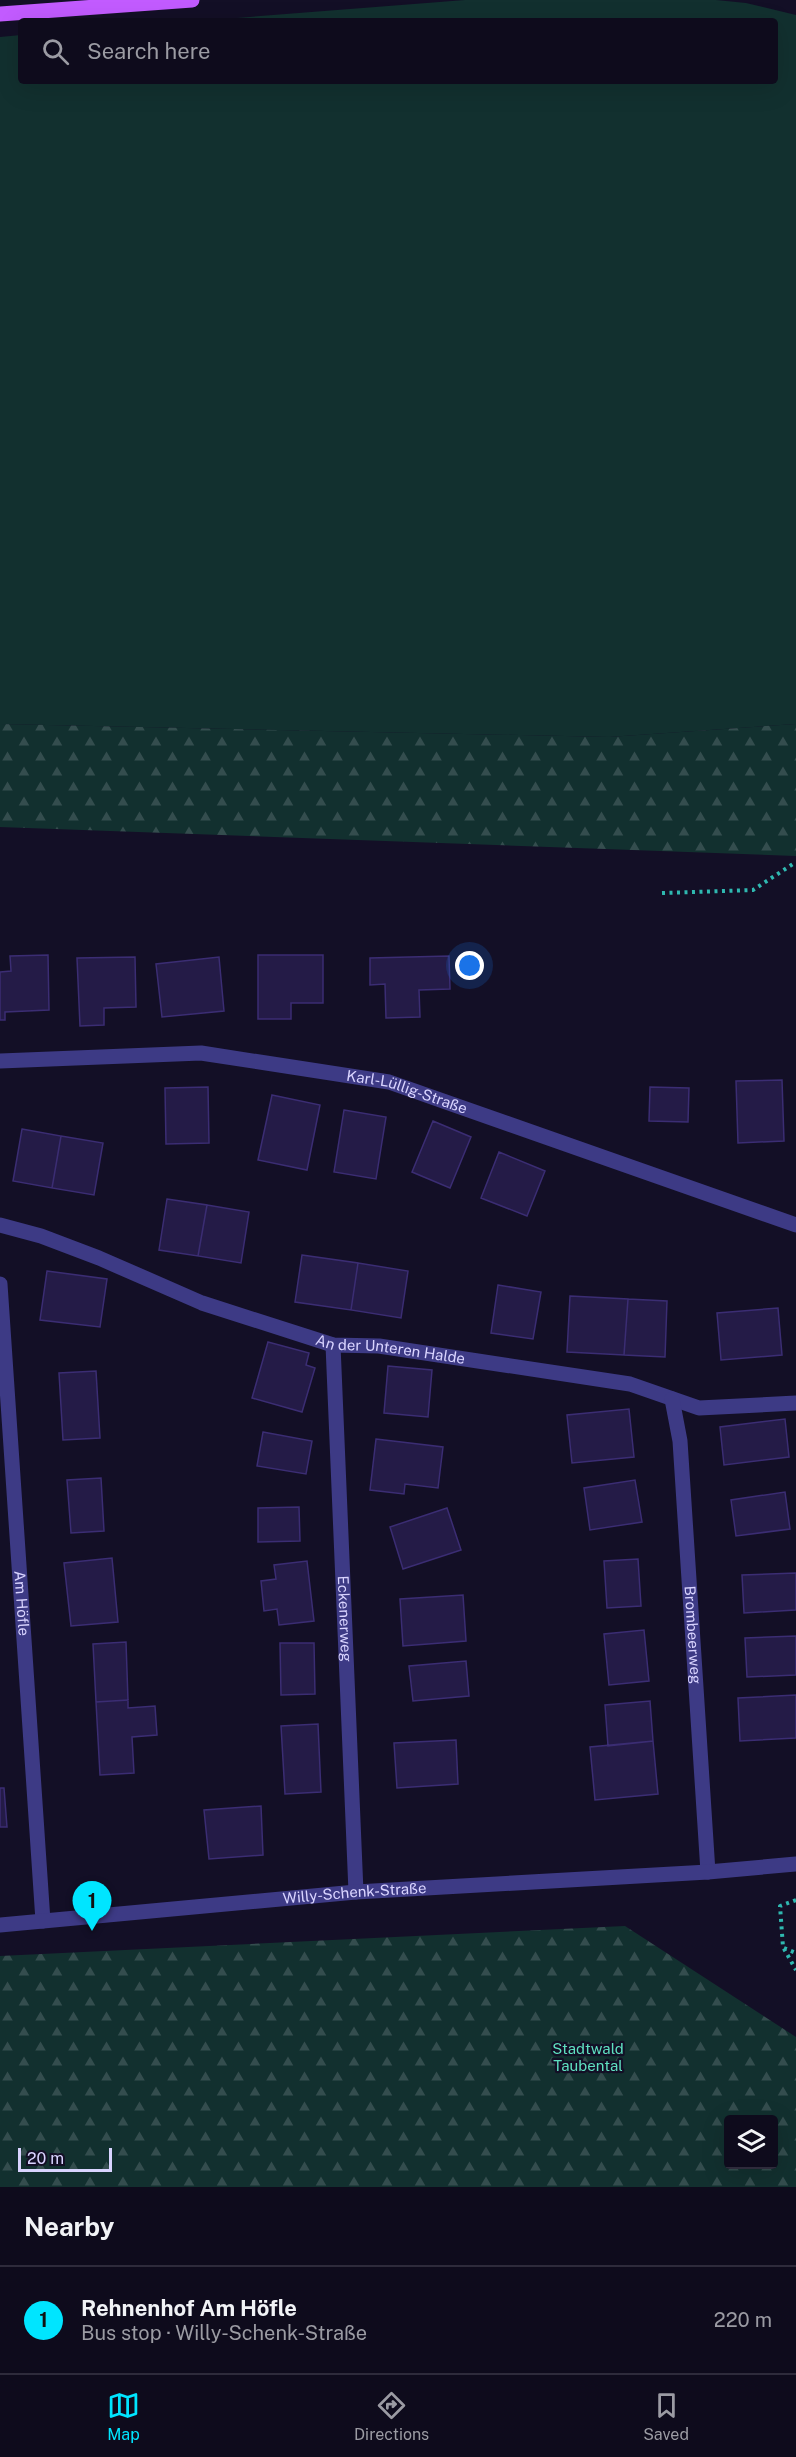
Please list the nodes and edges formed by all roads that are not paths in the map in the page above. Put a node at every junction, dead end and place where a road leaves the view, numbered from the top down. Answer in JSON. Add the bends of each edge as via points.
{"nodes":[{"id":1,"x":192,"y":0,"type":"edge"},
{"id":2,"x":0,"y":14,"type":"edge"},
{"id":3,"x":0,"y":1061,"type":"edge"},
{"id":4,"x":0,"y":1225,"type":"edge"},
{"id":5,"x":796,"y":1225,"type":"edge"},
{"id":6,"x":0,"y":1284,"type":"edge"},
{"id":7,"x":333,"y":1345,"type":"junction"},
{"id":8,"x":672,"y":1399,"type":"junction"},
{"id":9,"x":796,"y":1403,"type":"edge"},
{"id":10,"x":796,"y":1864,"type":"edge"},
{"id":11,"x":708,"y":1872,"type":"junction"},
{"id":12,"x":356,"y":1892,"type":"junction"},
{"id":13,"x":43,"y":1921,"type":"junction"},
{"id":14,"x":0,"y":1925,"type":"edge"}],
"edges":[{"from":1,"to":2,"type":"main road"},
{"from":3,"to":5,"type":"street","name":"Karl-Lüllig-Straße","via":[[201,1053],[389,1082]]},
{"from":4,"to":7,"type":"street","name":"An der Unteren Halde","via":[[99,1258],[202,1303]]},
{"from":6,"to":13,"type":"street","name":"Am Höfle"},
{"from":7,"to":8,"type":"street","name":"An der Unteren Halde","via":[[379,1346],[594,1377],[630,1384]]},
{"from":7,"to":12,"type":"street","name":"Eckenerweg"},
{"from":8,"to":9,"type":"street","name":"An der Unteren Halde","via":[[699,1408]]},
{"from":8,"to":11,"type":"street","name":"Brombeerweg","via":[[680,1441]]},
{"from":10,"to":11,"type":"street","name":"Willy-Schenk-Straße"},
{"from":11,"to":12,"type":"street","name":"Willy-Schenk-Straße"},
{"from":12,"to":13,"type":"street","name":"Willy-Schenk-Straße"},
{"from":13,"to":14,"type":"street","name":"Willy-Schenk-Straße"}]}
